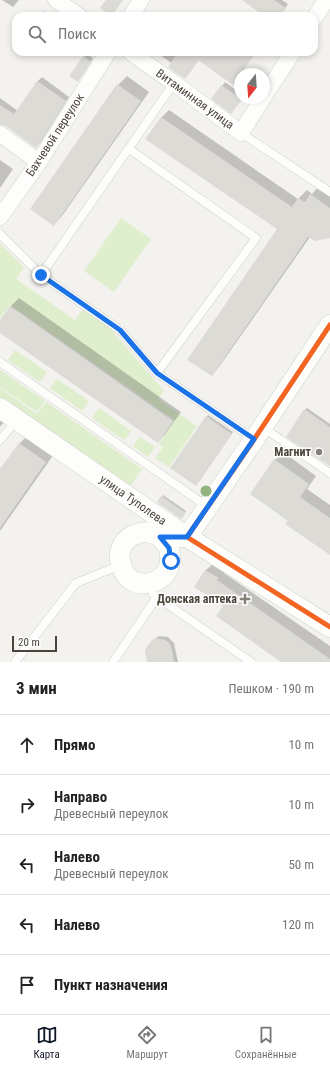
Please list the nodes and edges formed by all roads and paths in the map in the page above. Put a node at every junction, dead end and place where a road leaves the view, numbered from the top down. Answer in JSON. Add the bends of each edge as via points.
{"nodes":[{"id":1,"x":56,"y":0,"type":"edge"},
{"id":2,"x":141,"y":0,"type":"edge"},
{"id":3,"x":73,"y":12,"type":"edge"},
{"id":4,"x":134,"y":12,"type":"edge"},
{"id":5,"x":105,"y":56,"type":"edge"},
{"id":6,"x":136,"y":56,"type":"edge"},
{"id":7,"x":290,"y":56,"type":"edge"},
{"id":8,"x":174,"y":83,"type":"junction"},
{"id":9,"x":270,"y":88,"type":"edge"},
{"id":10,"x":260,"y":104,"type":"edge"},
{"id":11,"x":241,"y":133,"type":"junction"},
{"id":12,"x":0,"y":134,"type":"edge"},
{"id":13,"x":129,"y":149,"type":"junction"},
{"id":14,"x":39,"y":162,"type":"junction"},
{"id":15,"x":330,"y":192,"type":"edge"},
{"id":16,"x":0,"y":217,"type":"edge"},
{"id":17,"x":0,"y":234,"type":"edge"},
{"id":18,"x":41,"y":275,"type":"junction"},
{"id":19,"x":330,"y":325,"type":"edge"},
{"id":20,"x":0,"y":362,"type":"edge"},
{"id":21,"x":157,"y":373,"type":"junction"},
{"id":22,"x":0,"y":408,"type":"edge"},
{"id":23,"x":17,"y":420,"type":"junction"},
{"id":24,"x":258,"y":433,"type":"junction"},
{"id":25,"x":0,"y":440,"type":"edge"},
{"id":26,"x":330,"y":473,"type":"edge"},
{"id":27,"x":208,"y":507,"type":"junction"},
{"id":28,"x":160,"y":537,"type":"junction"},
{"id":29,"x":187,"y":537,"type":"junction"},
{"id":30,"x":121,"y":565,"type":"junction"},
{"id":31,"x":140,"y":584,"type":"junction"},
{"id":32,"x":157,"y":597,"type":"junction"},
{"id":33,"x":330,"y":627,"type":"edge"},
{"id":34,"x":15,"y":662,"type":"edge"},
{"id":35,"x":113,"y":662,"type":"edge"},
{"id":36,"x":251,"y":662,"type":"edge"}],
"edges":[{"from":1,"to":3,"type":"street"},
{"from":2,"to":4,"type":"street"},
{"from":5,"to":14,"type":"street","name":"Бахчевой переулок"},
{"from":6,"to":8,"type":"street","name":"Витаминная улица"},
{"from":7,"to":9,"type":"street"},
{"from":8,"to":11,"type":"street","name":"Витаминная улица"},
{"from":8,"to":13,"type":"lane"},
{"from":10,"to":11,"type":"street"},
{"from":11,"to":15,"type":"lane"},
{"from":12,"to":14,"type":"street"},
{"from":13,"to":18,"type":"lane"},
{"from":13,"to":21,"type":"lane","via":[[256,238]]},
{"from":14,"to":16,"type":"street","name":"Бахчевой переулок"},
{"from":17,"to":18,"type":"lane"},
{"from":18,"to":21,"type":"lane","via":[[120,330]]},
{"from":19,"to":24,"type":"street"},
{"from":20,"to":27,"type":"lane"},
{"from":21,"to":24,"type":"lane"},
{"from":22,"to":23,"type":"street","name":"улица Туполева"},
{"from":23,"to":25,"type":"lane"},
{"from":23,"to":29,"type":"street","name":"улица Туполева"},
{"from":24,"to":26,"type":"lane"},
{"from":24,"to":27,"type":"street"},
{"from":27,"to":29,"type":"street"},
{"from":28,"to":29,"type":"street"},
{"from":28,"to":30,"type":"street","via":[[151,533],[138,533],[129,538],[121,548]]},
{"from":28,"to":31,"type":"street","via":[[169,548],[171,561],[165,575],[153,583]]},
{"from":29,"to":33,"type":"street","name":"улица Туполева"},
{"from":30,"to":31,"type":"street","via":[[128,577]]},
{"from":30,"to":34,"type":"lane","via":[[76,583]]},
{"from":31,"to":32,"type":"lane"},
{"from":32,"to":35,"type":"lane"},
{"from":32,"to":36,"type":"lane"}]}
